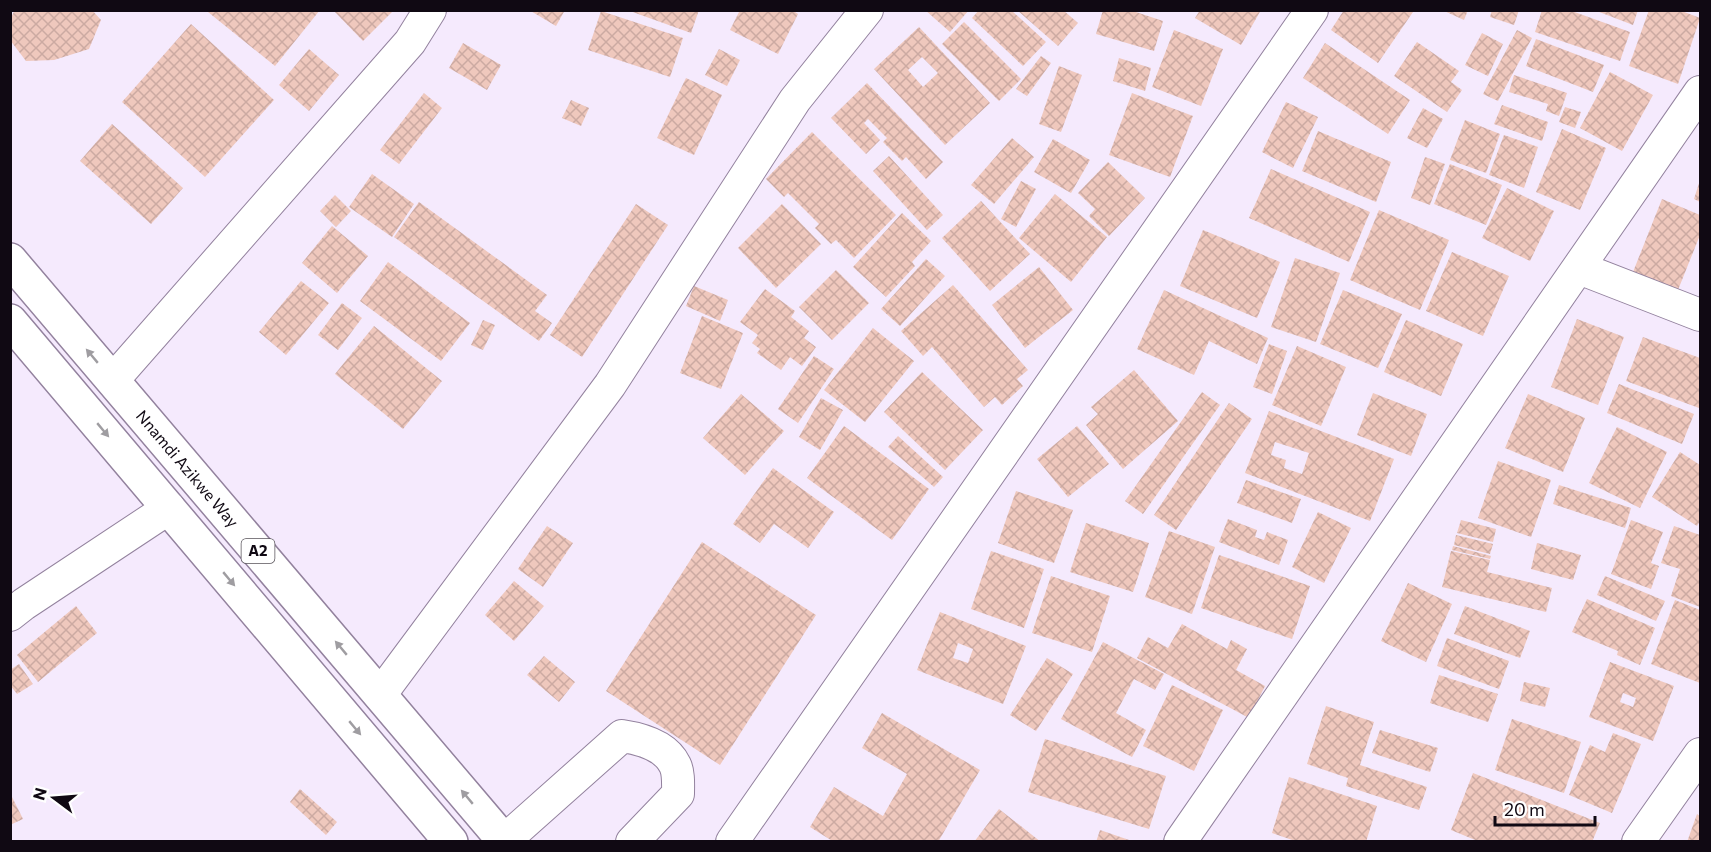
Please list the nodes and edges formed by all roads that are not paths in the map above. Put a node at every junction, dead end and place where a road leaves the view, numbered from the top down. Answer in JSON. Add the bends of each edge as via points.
{"nodes":[{"id":1,"x":430,"y":10,"type":"edge"},
{"id":2,"x":867,"y":10,"type":"edge"},
{"id":3,"x":1312,"y":10,"type":"edge"},
{"id":4,"x":1701,"y":92,"type":"edge"},
{"id":5,"x":10,"y":260,"type":"edge"},
{"id":6,"x":1579,"y":268,"type":"junction"},
{"id":7,"x":1701,"y":315,"type":"edge"},
{"id":8,"x":10,"y":321,"type":"edge"},
{"id":9,"x":113,"y":380,"type":"junction"},
{"id":10,"x":169,"y":508,"type":"junction"},
{"id":11,"x":10,"y":615,"type":"edge"},
{"id":12,"x":380,"y":695,"type":"junction"},
{"id":13,"x":1701,"y":754,"type":"edge"},
{"id":14,"x":504,"y":841,"type":"edge"},
{"id":15,"x":451,"y":842,"type":"edge"},
{"id":16,"x":632,"y":842,"type":"edge"},
{"id":17,"x":732,"y":842,"type":"edge"},
{"id":18,"x":1180,"y":842,"type":"edge"},
{"id":19,"x":1638,"y":842,"type":"edge"}],
"edges":[{"from":1,"to":9,"type":"street","via":[[410,42]]},
{"from":2,"to":12,"type":"street","via":[[795,100],[610,385]]},
{"from":3,"to":17,"type":"street"},
{"from":4,"to":6,"type":"street"},
{"from":9,"to":5,"type":"highway","name":"Nnamdi Azikwe Way","number":"A2","one_way":true},
{"from":6,"to":7,"type":"street"},
{"from":6,"to":18,"type":"street"},
{"from":8,"to":10,"type":"highway","number":"A2","one_way":true},
{"from":12,"to":9,"type":"highway","name":"Nnamdi Azikwe Way","number":"A2","one_way":true},
{"from":10,"to":11,"type":"street"},
{"from":10,"to":15,"type":"highway","number":"A2","one_way":true},
{"from":14,"to":12,"type":"highway","name":"Nnamdi Azikwe Way","number":"A2","one_way":true},
{"from":13,"to":19,"type":"street"},
{"from":14,"to":16,"type":"street","via":[[622,736],[641,739],[666,752],[676,767],[678,794]]}]}
